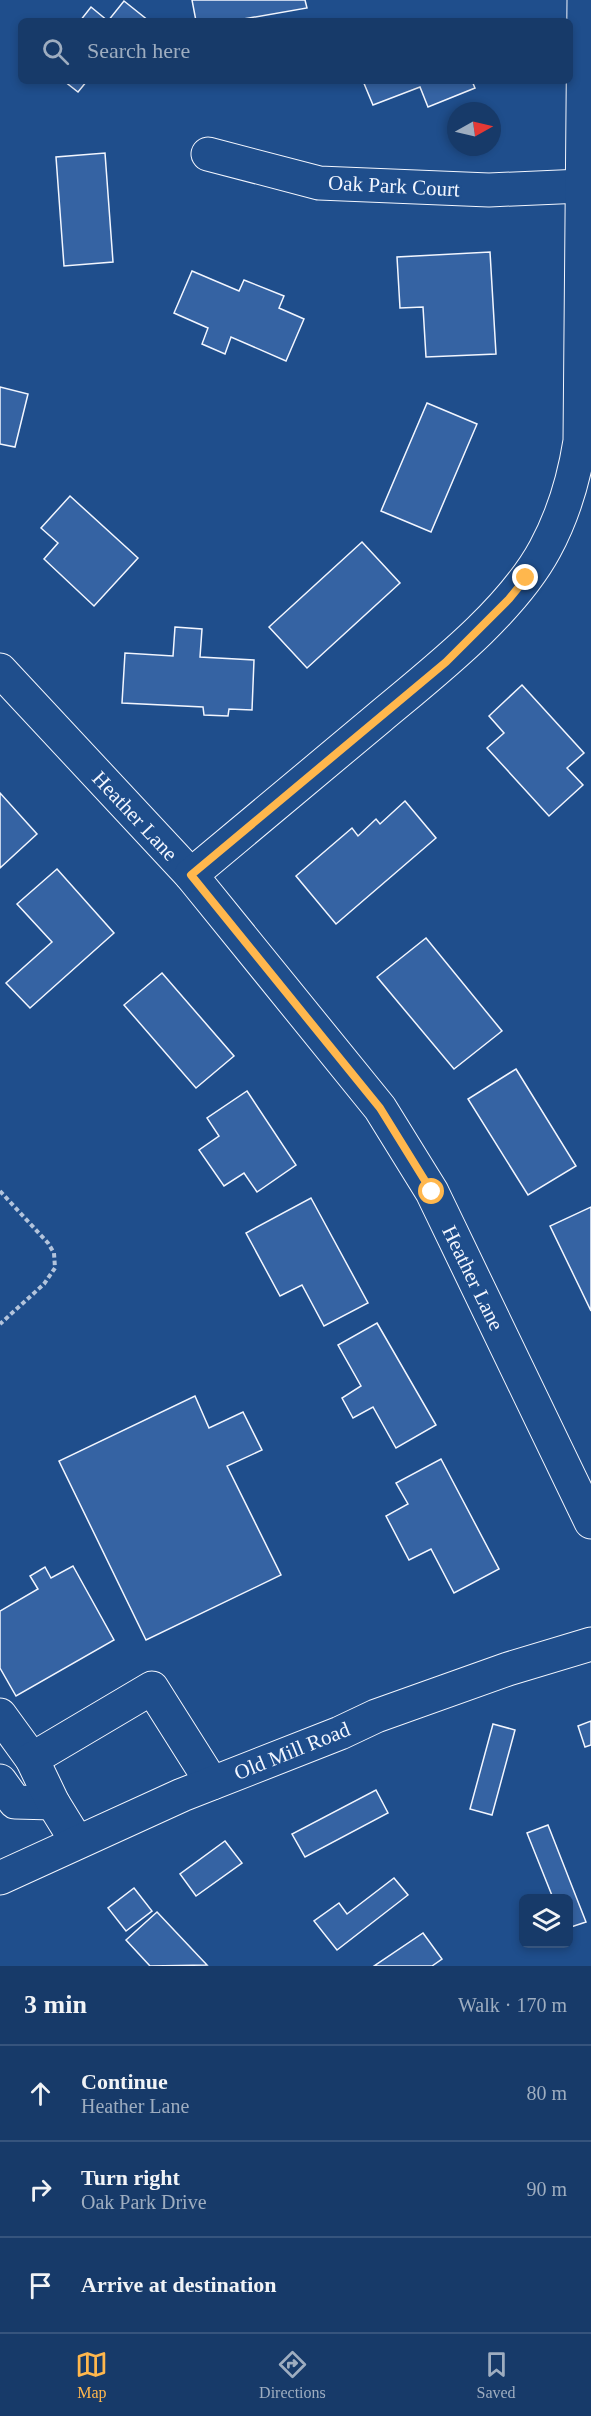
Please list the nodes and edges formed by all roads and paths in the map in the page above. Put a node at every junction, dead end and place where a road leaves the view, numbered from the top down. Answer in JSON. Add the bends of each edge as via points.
{"nodes":[{"id":1,"x":584,"y":0,"type":"edge"},
{"id":2,"x":208,"y":154,"type":"dead end"},
{"id":3,"x":582,"y":186,"type":"junction"},
{"id":4,"x":0,"y":670,"type":"edge"},
{"id":5,"x":191,"y":875,"type":"junction"},
{"id":6,"x":0,"y":1191,"type":"edge"},
{"id":7,"x":0,"y":1324,"type":"edge"},
{"id":8,"x":591,"y":1522,"type":"edge"},
{"id":9,"x":591,"y":1644,"type":"edge"},
{"id":10,"x":0,"y":1715,"type":"edge"},
{"id":11,"x":32,"y":1759,"type":"junction"},
{"id":12,"x":0,"y":1781,"type":"edge"},
{"id":13,"x":212,"y":1783,"type":"junction"},
{"id":14,"x":53,"y":1803,"type":"junction"},
{"id":15,"x":78,"y":1842,"type":"junction"},
{"id":16,"x":0,"y":1878,"type":"edge"}],
"edges":[{"from":1,"to":3,"type":"street"},
{"from":2,"to":3,"type":"street","name":"Oak Park Court","via":[[319,183],[489,190]]},
{"from":3,"to":5,"type":"street","via":[[580,441],[566,502],[545,549],[509,599],[446,662]]},
{"from":4,"to":5,"type":"street","name":"Heather Lane"},
{"from":5,"to":8,"type":"street","name":"Heather Lane","via":[[386,1118],[432,1192]]},
{"from":6,"to":7,"type":"path","via":[[48,1243],[56,1268]]},
{"from":9,"to":13,"type":"street","name":"Old Mill Road","via":[[387,1712]]},
{"from":10,"to":11,"type":"street"},
{"from":11,"to":13,"type":"street","via":[[152,1688]]},
{"from":11,"to":14,"type":"street"},
{"from":12,"to":14,"type":"street","via":[[15,1802]]},
{"from":13,"to":15,"type":"street","name":"Old Mill Road"},
{"from":14,"to":15,"type":"street"},
{"from":15,"to":16,"type":"street","name":"Old Mill Road"}]}
